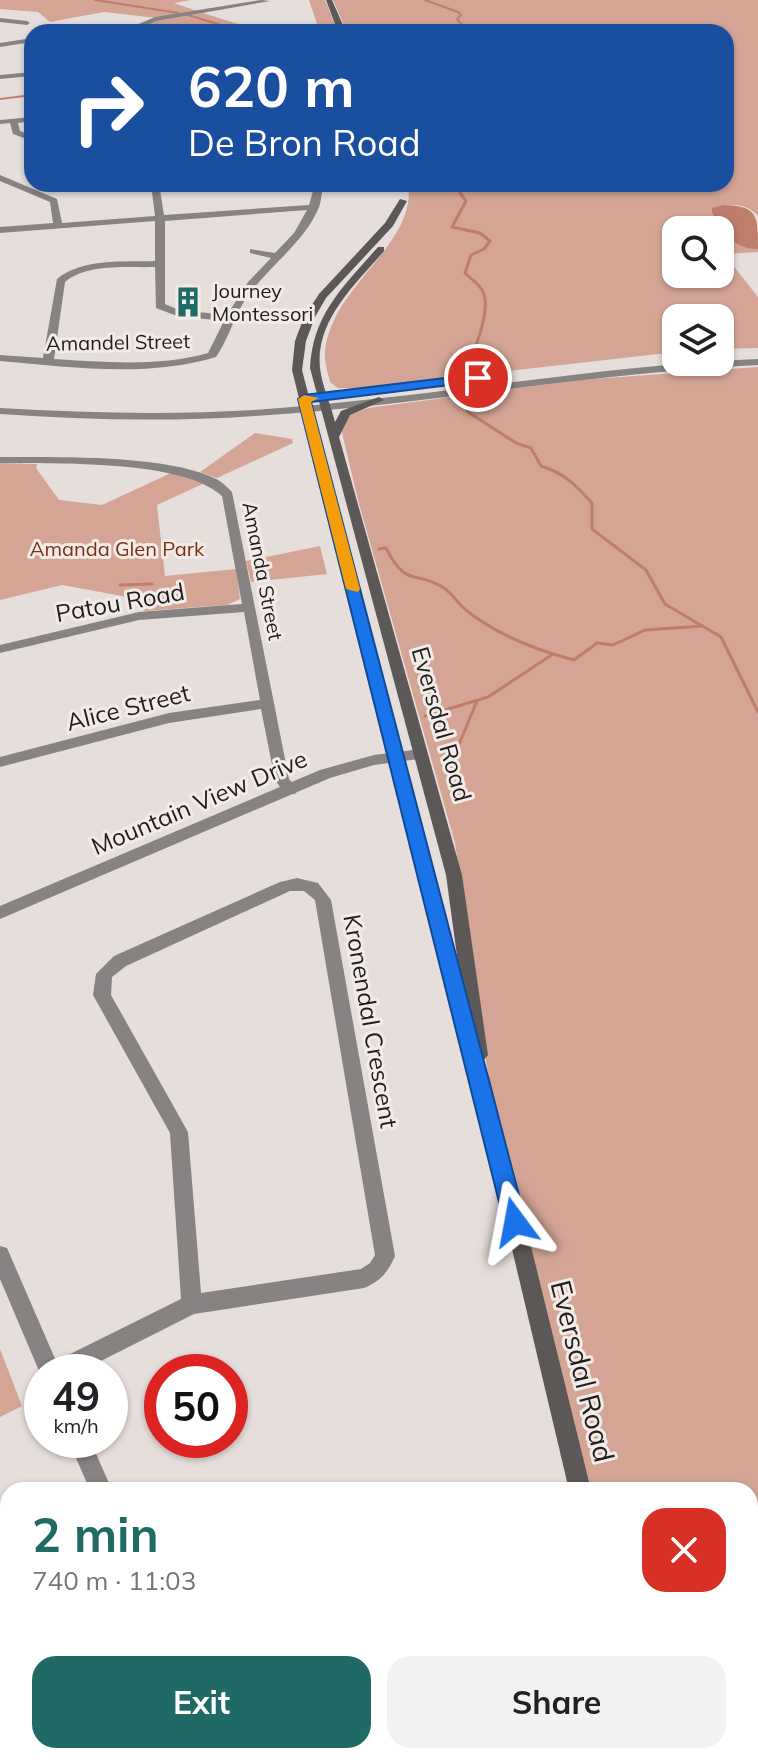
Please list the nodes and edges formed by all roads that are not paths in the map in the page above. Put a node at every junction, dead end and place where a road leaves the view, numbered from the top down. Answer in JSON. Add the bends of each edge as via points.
{"nodes":[{"id":1,"x":267,"y":0,"type":"edge"},
{"id":2,"x":329,"y":0,"type":"edge"},
{"id":3,"x":271,"y":13,"type":"dead end"},
{"id":4,"x":0,"y":20,"type":"edge"},
{"id":5,"x":27,"y":23,"type":"dead end"},
{"id":6,"x":143,"y":24,"type":"edge"},
{"id":7,"x":339,"y":24,"type":"edge"},
{"id":8,"x":24,"y":41,"type":"edge"},
{"id":9,"x":0,"y":45,"type":"edge"},
{"id":10,"x":24,"y":75,"type":"edge"},
{"id":11,"x":0,"y":77,"type":"edge"},
{"id":12,"x":24,"y":120,"type":"edge"},
{"id":13,"x":14,"y":121,"type":"junction"},
{"id":14,"x":0,"y":122,"type":"edge"},
{"id":15,"x":24,"y":136,"type":"edge"},
{"id":16,"x":0,"y":178,"type":"edge"},
{"id":17,"x":24,"y":188,"type":"edge"},
{"id":18,"x":33,"y":192,"type":"edge"},
{"id":19,"x":156,"y":192,"type":"edge"},
{"id":20,"x":318,"y":192,"type":"edge"},
{"id":21,"x":315,"y":207,"type":"junction"},
{"id":22,"x":160,"y":218,"type":"junction"},
{"id":23,"x":58,"y":225,"type":"junction"},
{"id":24,"x":0,"y":230,"type":"edge"},
{"id":25,"x":253,"y":251,"type":"dead end"},
{"id":26,"x":279,"y":257,"type":"junction"},
{"id":27,"x":160,"y":264,"type":"junction"},
{"id":28,"x":229,"y":318,"type":"junction"},
{"id":29,"x":758,"y":353,"type":"edge"},
{"id":30,"x":734,"y":354,"type":"edge"},
{"id":31,"x":0,"y":358,"type":"edge"},
{"id":32,"x":662,"y":358,"type":"edge"},
{"id":33,"x":48,"y":362,"type":"junction"},
{"id":34,"x":758,"y":362,"type":"edge"},
{"id":35,"x":379,"y":400,"type":"junction"},
{"id":36,"x":324,"y":402,"type":"junction"},
{"id":37,"x":305,"y":404,"type":"junction"},
{"id":38,"x":0,"y":409,"type":"edge"},
{"id":39,"x":334,"y":437,"type":"junction"},
{"id":40,"x":0,"y":460,"type":"edge"},
{"id":41,"x":250,"y":607,"type":"junction"},
{"id":42,"x":0,"y":649,"type":"edge"},
{"id":43,"x":268,"y":703,"type":"junction"},
{"id":44,"x":421,"y":754,"type":"junction"},
{"id":45,"x":395,"y":757,"type":"junction"},
{"id":46,"x":0,"y":762,"type":"edge"},
{"id":47,"x":290,"y":790,"type":"junction"},
{"id":48,"x":0,"y":913,"type":"edge"},
{"id":49,"x":481,"y":1080,"type":"junction"},
{"id":50,"x":0,"y":1255,"type":"edge"},
{"id":51,"x":192,"y":1304,"type":"junction"},
{"id":52,"x":42,"y":1354,"type":"edge"},
{"id":53,"x":93,"y":1354,"type":"edge"},
{"id":54,"x":87,"y":1458,"type":"edge"},
{"id":55,"x":97,"y":1482,"type":"edge"},
{"id":56,"x":578,"y":1482,"type":"edge"}],
"edges":[{"from":1,"to":3,"type":"street"},
{"from":1,"to":6,"type":"street"},
{"from":2,"to":7,"type":"main road"},
{"from":4,"to":5,"type":"street"},
{"from":8,"to":9,"type":"street"},
{"from":10,"to":11,"type":"street"},
{"from":12,"to":13,"type":"street"},
{"from":13,"to":14,"type":"street"},
{"from":13,"to":15,"type":"street","via":[[16,132]]},
{"from":16,"to":17,"type":"street"},
{"from":18,"to":23,"type":"street","via":[[54,201]]},
{"from":19,"to":22,"type":"street"},
{"from":20,"to":21,"type":"street","name":"Amandel Street"},
{"from":21,"to":22,"type":"street"},
{"from":21,"to":26,"type":"street","name":"Amandel Street"},
{"from":22,"to":23,"type":"street"},
{"from":22,"to":27,"type":"street"},
{"from":23,"to":24,"type":"street"},
{"from":25,"to":26,"type":"street"},
{"from":26,"to":28,"type":"street","name":"Amandel Street","via":[[251,283]]},
{"from":27,"to":28,"type":"street","via":[[162,309]]},
{"from":27,"to":33,"type":"street","via":[[64,276]]},
{"from":28,"to":33,"type":"street","name":"Amandel Street","via":[[216,349],[203,359]]},
{"from":29,"to":30,"type":"street"},
{"from":31,"to":33,"type":"street","name":"Amandel Street"},
{"from":32,"to":36,"type":"street"},
{"from":34,"to":35,"type":"street","via":[[642,368]]},
{"from":35,"to":36,"type":"street"},
{"from":35,"to":39,"type":"main road","via":[[341,416]]},
{"from":36,"to":37,"type":"street"},
{"from":36,"to":37,"type":"main road","name":"Eversdal Road","via":[[315,368],[319,331],[337,296],[394,233],[404,197],[388,228],[323,292],[306,319],[297,350]]},
{"from":36,"to":39,"type":"main road","name":"Eversdal Road"},
{"from":37,"to":38,"type":"street","via":[[155,416]]},
{"from":37,"to":45,"type":"main road","name":"Eversdal Road"},
{"from":39,"to":44,"type":"main road","name":"Eversdal Road"},
{"from":40,"to":41,"type":"street","name":"Amanda Street","via":[[133,466],[215,481],[228,495]]},
{"from":41,"to":42,"type":"street","name":"Patou Road","via":[[139,616]]},
{"from":41,"to":43,"type":"street","name":"Amanda Street"},
{"from":43,"to":46,"type":"street","name":"Alice Street","via":[[169,718]]},
{"from":43,"to":47,"type":"street","name":"Amanda Street","via":[[282,780]]},
{"from":44,"to":45,"type":"street","name":"Mountain View Drive"},
{"from":44,"to":49,"type":"main road","name":"Eversdal Road","via":[[461,906]]},
{"from":45,"to":47,"type":"street","name":"Mountain View Drive","via":[[325,774]]},
{"from":45,"to":49,"type":"main road","name":"Eversdal Road"},
{"from":47,"to":48,"type":"street","name":"Mountain View Drive"},
{"from":49,"to":56,"type":"main road","name":"Eversdal Road"},
{"from":50,"to":52,"type":"street"},
{"from":51,"to":51,"type":"street","name":"Kronendal Crescent","via":[[179,1132],[102,995],[102,979],[120,961],[286,886],[304,884],[315,888],[323,900],[385,1256],[364,1278]]},
{"from":51,"to":53,"type":"street","name":"Kronendal Crescent"},
{"from":54,"to":55,"type":"street"}]}
